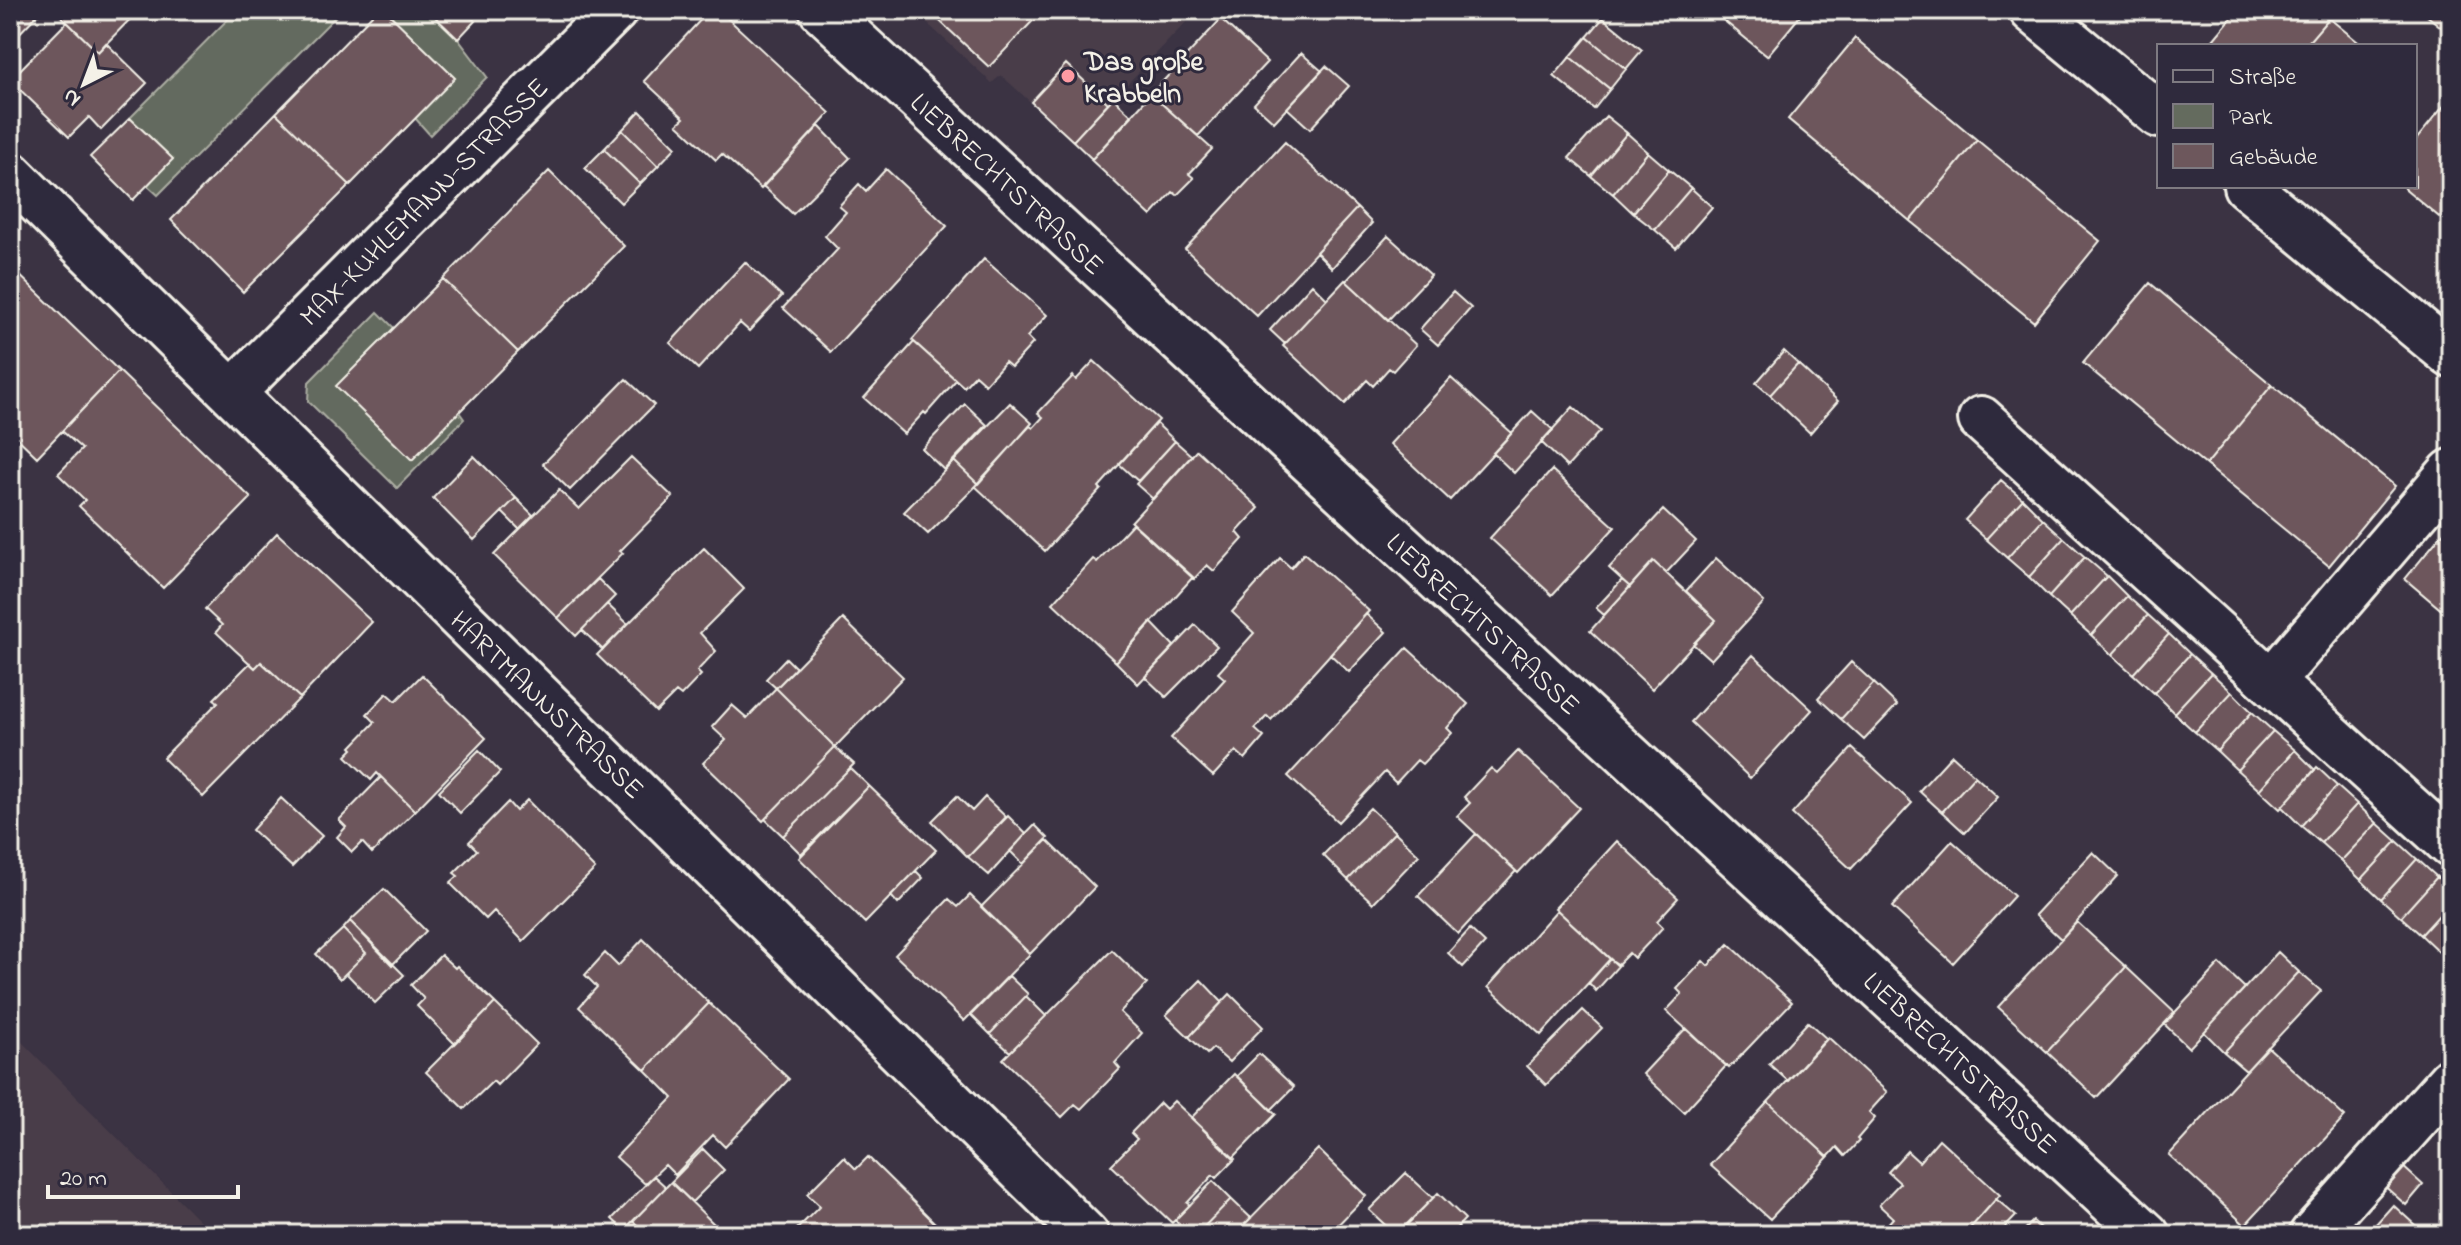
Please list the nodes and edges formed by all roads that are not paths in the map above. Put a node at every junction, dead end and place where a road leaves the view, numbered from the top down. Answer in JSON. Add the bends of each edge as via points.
{"nodes":[{"id":1,"x":615,"y":10,"type":"edge"},
{"id":2,"x":2032,"y":10,"type":"edge"},
{"id":3,"x":828,"y":12,"type":"edge"},
{"id":4,"x":2157,"y":113,"type":"edge"},
{"id":5,"x":10,"y":174,"type":"edge"},
{"id":6,"x":2248,"y":188,"type":"edge"},
{"id":7,"x":2451,"y":355,"type":"edge"},
{"id":8,"x":232,"y":393,"type":"junction"},
{"id":9,"x":1981,"y":419,"type":"dead end"},
{"id":10,"x":2451,"y":472,"type":"edge"},
{"id":11,"x":2271,"y":682,"type":"junction"},
{"id":12,"x":2451,"y":845,"type":"edge"},
{"id":13,"x":2451,"y":1080,"type":"edge"},
{"id":14,"x":1086,"y":1235,"type":"edge"},
{"id":15,"x":2147,"y":1235,"type":"edge"},
{"id":16,"x":2312,"y":1235,"type":"edge"}],
"edges":[{"from":1,"to":8,"type":"street","name":"MAX-KUHLEMANN-STRASSE"},
{"from":2,"to":4,"type":"street"},
{"from":3,"to":15,"type":"street","name":"LIEBRECHTSTRASSE"},
{"from":5,"to":8,"type":"street","name":"HARTMANNSTRASSE"},
{"from":6,"to":7,"type":"street"},
{"from":8,"to":14,"type":"street","name":"HARTMANNSTRASSE"},
{"from":9,"to":11,"type":"street"},
{"from":10,"to":11,"type":"street"},
{"from":11,"to":12,"type":"street"},
{"from":13,"to":16,"type":"street"}]}
